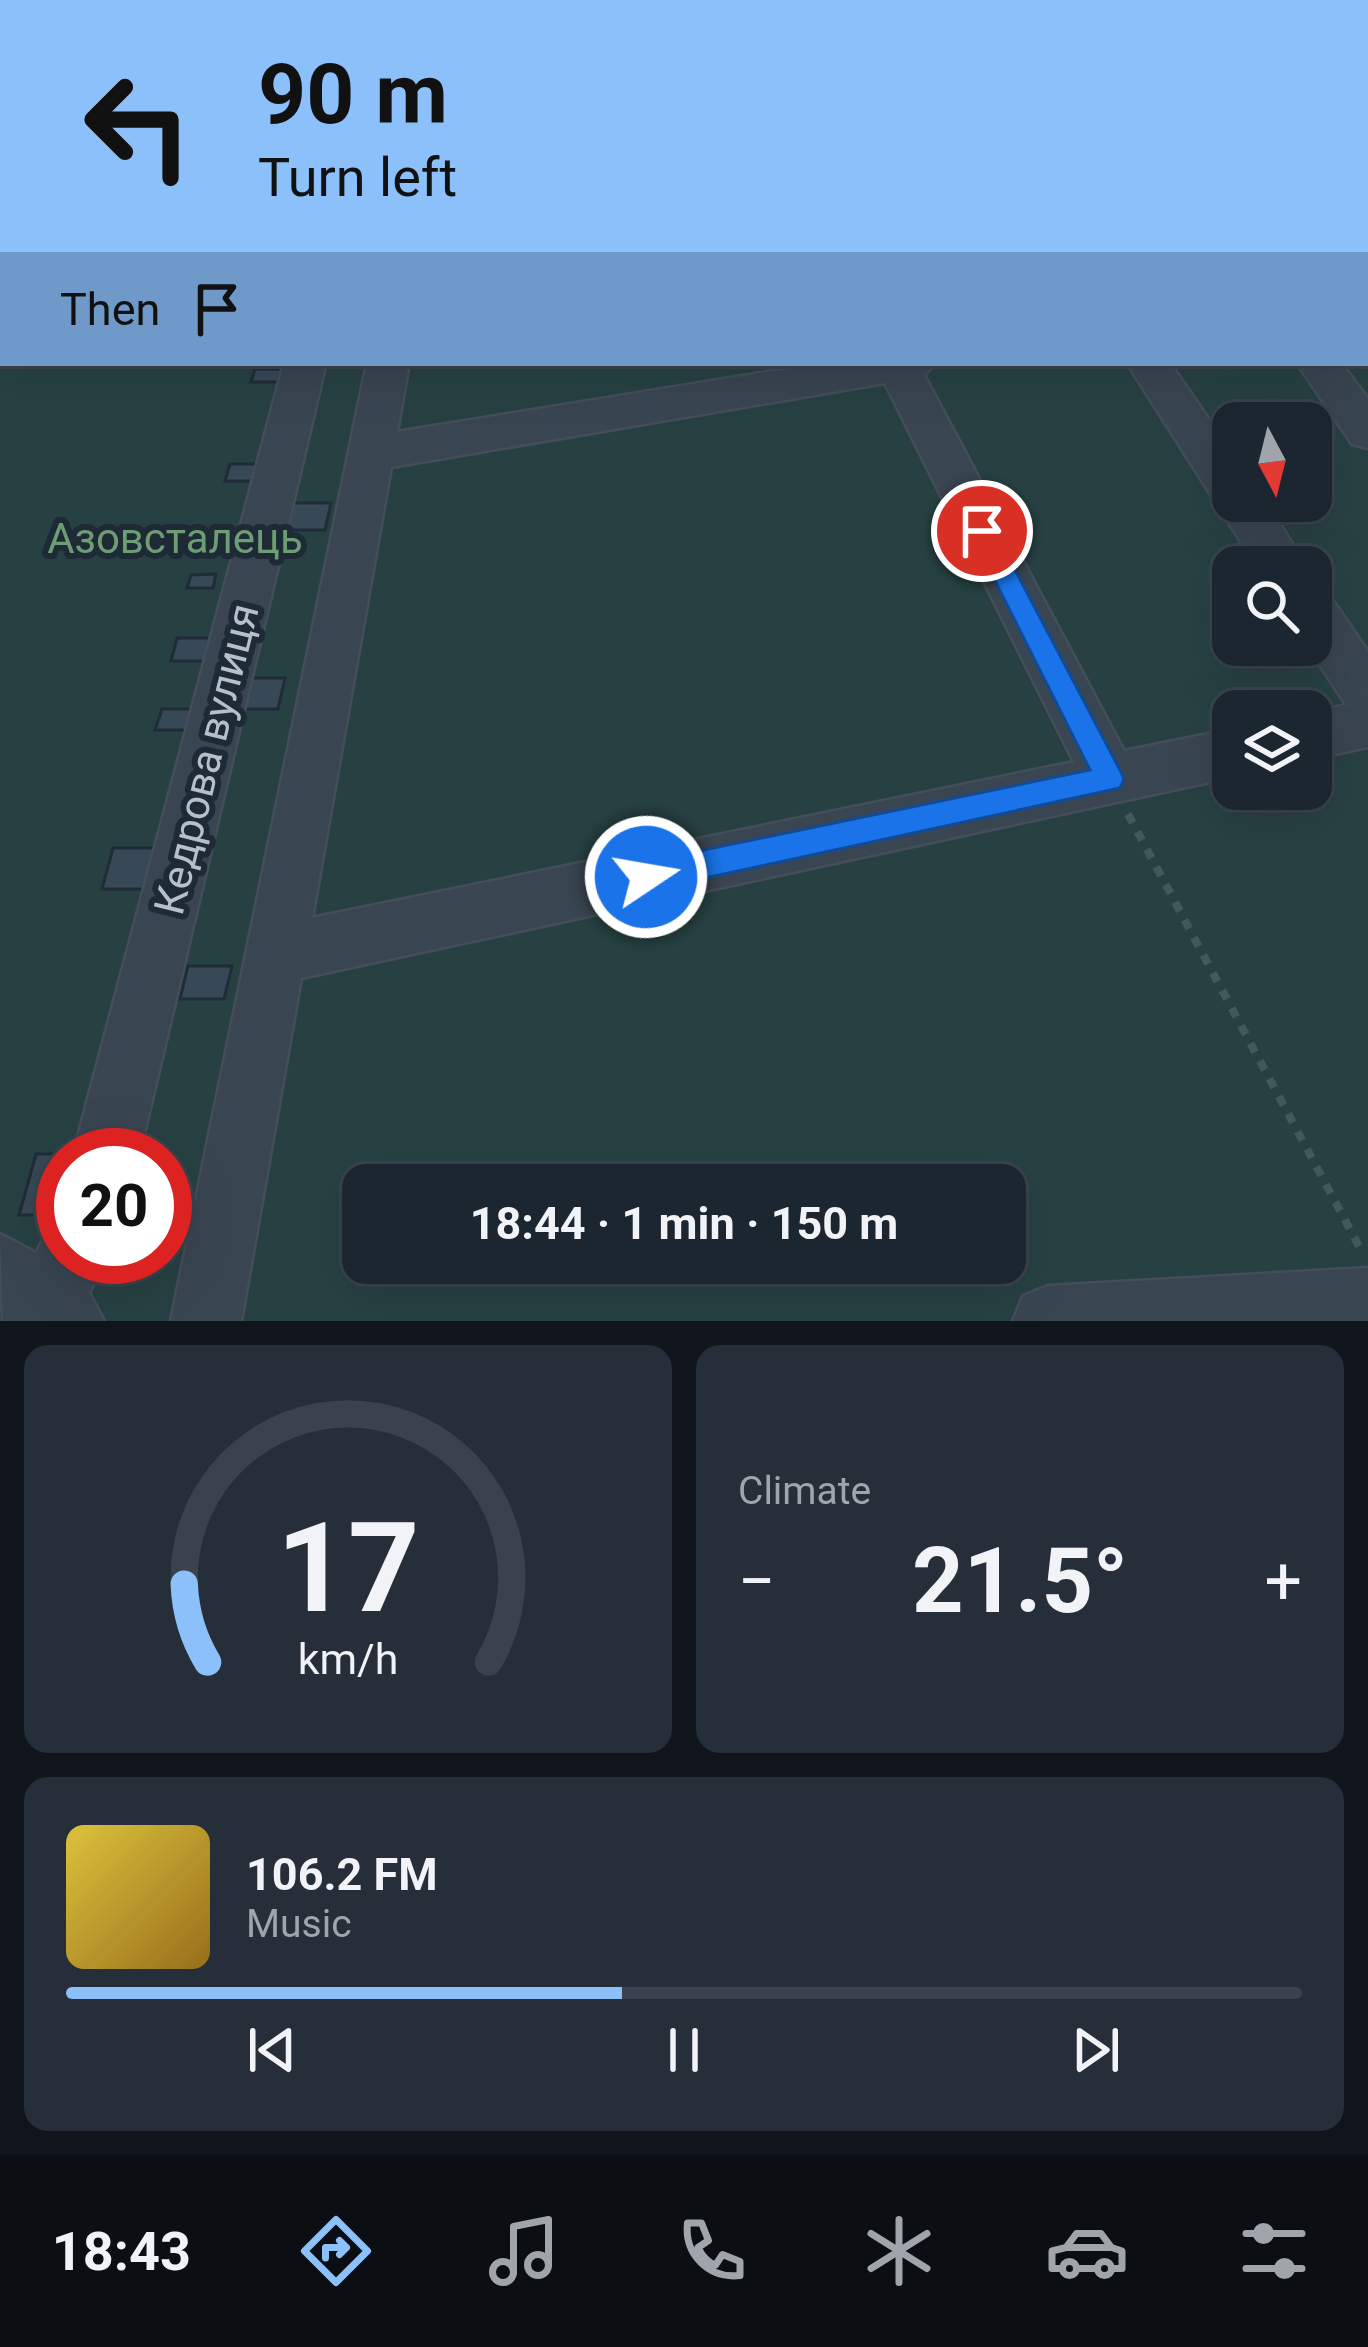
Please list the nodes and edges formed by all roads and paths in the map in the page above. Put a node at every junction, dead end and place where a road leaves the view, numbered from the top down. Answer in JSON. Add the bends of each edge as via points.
{"nodes":[{"id":1,"x":304,"y":366,"type":"edge"},
{"id":2,"x":387,"y":366,"type":"edge"},
{"id":3,"x":891,"y":366,"type":"edge"},
{"id":4,"x":904,"y":366,"type":"edge"},
{"id":5,"x":1150,"y":366,"type":"edge"},
{"id":6,"x":1320,"y":366,"type":"edge"},
{"id":7,"x":1368,"y":431,"type":"edge"},
{"id":8,"x":369,"y":454,"type":"junction"},
{"id":9,"x":1212,"y":459,"type":"edge"},
{"id":10,"x":1332,"y":641,"type":"edge"},
{"id":11,"x":1368,"y":695,"type":"edge"},
{"id":12,"x":1368,"y":724,"type":"edge"},
{"id":13,"x":1332,"y":732,"type":"edge"},
{"id":14,"x":1212,"y":757,"type":"edge"},
{"id":15,"x":1110,"y":779,"type":"junction"},
{"id":16,"x":274,"y":955,"type":"junction"},
{"id":17,"x":113,"y":1128,"type":"edge"},
{"id":18,"x":1368,"y":1264,"type":"edge"},
{"id":19,"x":1368,"y":1306,"type":"edge"},
{"id":20,"x":206,"y":1321,"type":"edge"},
{"id":21,"x":1048,"y":1321,"type":"edge"},
{"id":22,"x":1337,"y":1321,"type":"edge"}],
"edges":[{"from":1,"to":17,"type":"street","name":"Кедрова вулиця"},
{"from":2,"to":8,"type":"street"},
{"from":3,"to":8,"type":"street"},
{"from":4,"to":15,"type":"street"},
{"from":5,"to":9,"type":"street"},
{"from":6,"to":7,"type":"street"},
{"from":8,"to":16,"type":"street"},
{"from":10,"to":11,"type":"street"},
{"from":12,"to":13,"type":"street"},
{"from":14,"to":15,"type":"street"},
{"from":15,"to":16,"type":"street"},
{"from":15,"to":18,"type":"path"},
{"from":16,"to":20,"type":"street"},
{"from":19,"to":21,"type":"street"},
{"from":19,"to":22,"type":"street"}]}
